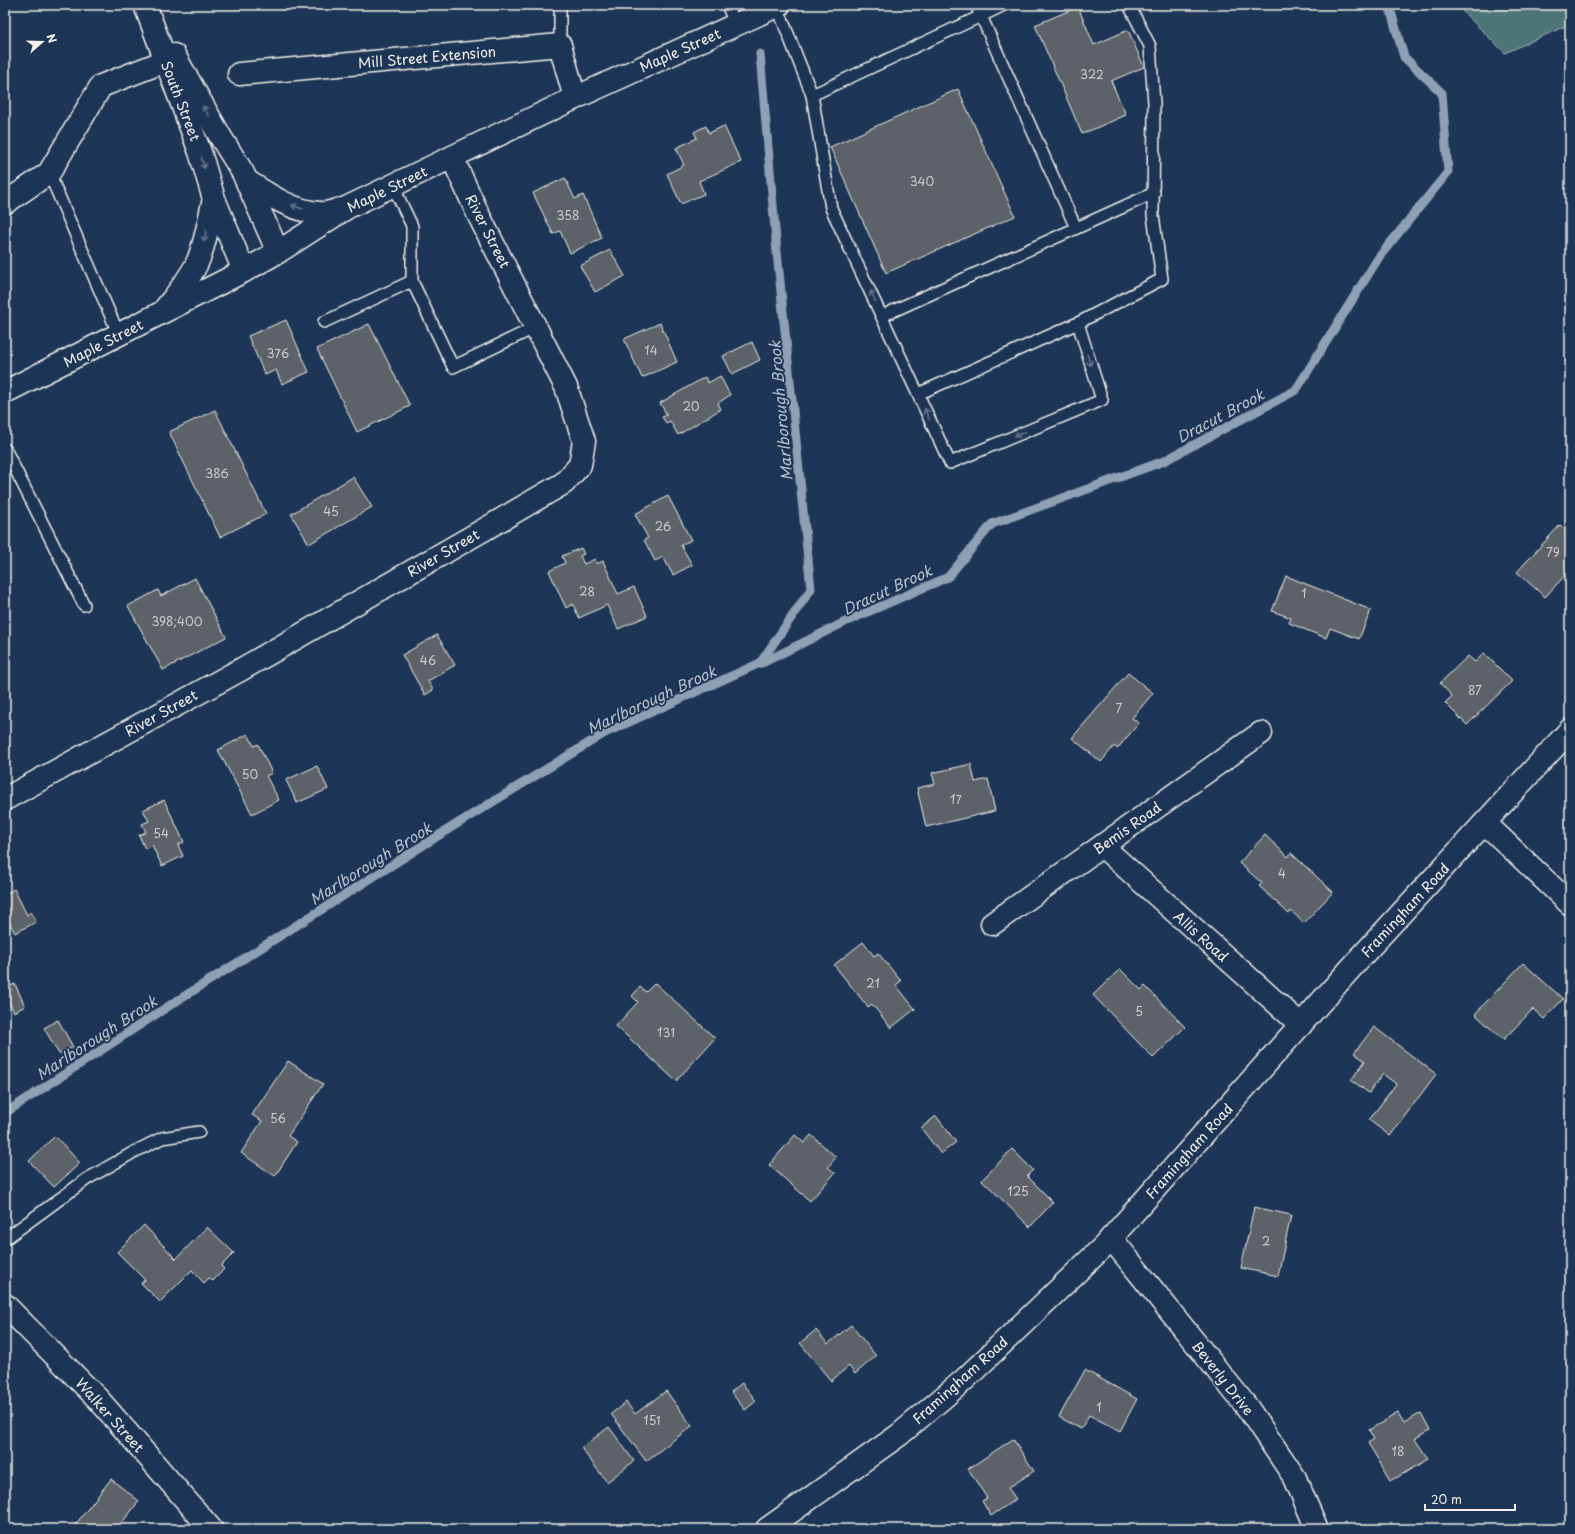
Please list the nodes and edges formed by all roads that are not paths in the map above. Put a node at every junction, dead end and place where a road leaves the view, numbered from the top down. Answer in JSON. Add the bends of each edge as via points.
{"nodes":[{"id":1,"x":145,"y":5,"type":"edge"},
{"id":2,"x":560,"y":5,"type":"edge"},
{"id":3,"x":727,"y":5,"type":"edge"},
{"id":4,"x":778,"y":5,"type":"edge"},
{"id":5,"x":976,"y":5,"type":"edge"},
{"id":6,"x":1004,"y":5,"type":"edge"},
{"id":7,"x":1129,"y":5,"type":"edge"},
{"id":8,"x":981,"y":16,"type":"junction"},
{"id":9,"x":736,"y":25,"type":"junction"},
{"id":10,"x":560,"y":45,"type":"junction"},
{"id":11,"x":165,"y":61,"type":"junction"},
{"id":12,"x":239,"y":74,"type":"dead end"},
{"id":13,"x":812,"y":95,"type":"junction"},
{"id":14,"x":575,"y":98,"type":"junction"},
{"id":15,"x":452,"y":157,"type":"junction"},
{"id":16,"x":49,"y":173,"type":"junction"},
{"id":17,"x":247,"y":181,"type":"junction"},
{"id":18,"x":393,"y":186,"type":"junction"},
{"id":19,"x":1154,"y":193,"type":"junction"},
{"id":20,"x":214,"y":198,"type":"junction"},
{"id":21,"x":5,"y":203,"type":"edge"},
{"id":22,"x":348,"y":207,"type":"junction"},
{"id":23,"x":1076,"y":228,"type":"junction"},
{"id":24,"x":278,"y":252,"type":"junction"},
{"id":25,"x":244,"y":271,"type":"junction"},
{"id":26,"x":412,"y":281,"type":"junction"},
{"id":27,"x":162,"y":313,"type":"junction"},
{"id":28,"x":882,"y":316,"type":"junction"},
{"id":29,"x":324,"y":322,"type":"dead end"},
{"id":30,"x":1078,"y":323,"type":"junction"},
{"id":31,"x":536,"y":327,"type":"junction"},
{"id":32,"x":119,"y":334,"type":"junction"},
{"id":33,"x":5,"y":392,"type":"edge"},
{"id":34,"x":918,"y":394,"type":"junction"},
{"id":35,"x":5,"y":450,"type":"edge"},
{"id":36,"x":84,"y":606,"type":"dead end"},
{"id":37,"x":1570,"y":730,"type":"edge"},
{"id":38,"x":1261,"y":733,"type":"dead end"},
{"id":39,"x":5,"y":800,"type":"edge"},
{"id":40,"x":1485,"y":823,"type":"junction"},
{"id":41,"x":1102,"y":846,"type":"junction"},
{"id":42,"x":1570,"y":904,"type":"edge"},
{"id":43,"x":992,"y":924,"type":"dead end"},
{"id":44,"x":1300,"y":1025,"type":"junction"},
{"id":45,"x":199,"y":1132,"type":"dead end"},
{"id":46,"x":1111,"y":1238,"type":"junction"},
{"id":47,"x":5,"y":1239,"type":"edge"},
{"id":48,"x":5,"y":1305,"type":"edge"},
{"id":49,"x":776,"y":1526,"type":"edge"},
{"id":50,"x":206,"y":1527,"type":"edge"},
{"id":51,"x":1317,"y":1529,"type":"edge"}],
"edges":[{"from":1,"to":11,"type":"street","name":"South Street"},
{"from":17,"to":1,"type":"street","name":"South Street","one_way":true},
{"from":2,"to":10,"type":"lane"},
{"from":3,"to":9,"type":"lane"},
{"from":4,"to":9,"type":"street","name":"Maple Street"},
{"from":4,"to":13,"type":"lane"},
{"from":5,"to":8,"type":"lane"},
{"from":6,"to":8,"type":"lane"},
{"from":7,"to":19,"type":"lane","via":[[1150,46],[1154,103]]},
{"from":8,"to":13,"type":"lane"},
{"from":8,"to":23,"type":"lane"},
{"from":9,"to":14,"type":"street","name":"Maple Street"},
{"from":10,"to":12,"type":"street","name":"Mill Street Extension"},
{"from":10,"to":14,"type":"street"},
{"from":11,"to":16,"type":"street","via":[[101,86]]},
{"from":11,"to":20,"type":"street","name":"South Street","one_way":true,"via":[[200,152]]},
{"from":28,"to":13,"type":"lane","one_way":true,"via":[[831,208]]},
{"from":14,"to":15,"type":"street","name":"Maple Street"},
{"from":15,"to":18,"type":"street","name":"Maple Street"},
{"from":15,"to":31,"type":"street","name":"River Street"},
{"from":16,"to":21,"type":"street"},
{"from":16,"to":32,"type":"lane"},
{"from":22,"to":17,"type":"street","name":"South Street","one_way":true,"via":[[322,214],[308,211],[273,197]]},
{"from":17,"to":24,"type":"street","name":"South Street"},
{"from":18,"to":22,"type":"street","name":"Maple Street"},
{"from":18,"to":26,"type":"lane","via":[[412,226]]},
{"from":19,"to":23,"type":"lane"},
{"from":19,"to":30,"type":"lane","via":[[1153,215],[1162,279]]},
{"from":20,"to":25,"type":"street","name":"South Street"},
{"from":20,"to":27,"type":"street","name":"South Street","one_way":true,"via":[[197,264]]},
{"from":22,"to":24,"type":"street","name":"Maple Street"},
{"from":23,"to":28,"type":"lane"},
{"from":24,"to":25,"type":"street","name":"Maple Street"},
{"from":25,"to":27,"type":"street","name":"Maple Street"},
{"from":26,"to":29,"type":"lane"},
{"from":26,"to":31,"type":"lane","via":[[453,367]]},
{"from":27,"to":32,"type":"street","name":"Maple Street"},
{"from":28,"to":34,"type":"lane"},
{"from":30,"to":34,"type":"lane"},
{"from":30,"to":34,"type":"lane","one_way":true,"via":[[1102,400],[950,463]]},
{"from":31,"to":39,"type":"street","name":"River Street","via":[[566,386],[584,441],[580,466],[564,483],[242,669]]},
{"from":32,"to":33,"type":"street","name":"Maple Street"},
{"from":35,"to":36,"type":"lane"},
{"from":37,"to":40,"type":"street","name":"Framingham Road"},
{"from":38,"to":41,"type":"street","name":"Bemis Road"},
{"from":40,"to":42,"type":"street"},
{"from":40,"to":44,"type":"street","name":"Framingham Road"},
{"from":41,"to":43,"type":"street","name":"Bemis Road"},
{"from":41,"to":44,"type":"street","name":"Allis Road"},
{"from":44,"to":46,"type":"street","name":"Framingham Road"},
{"from":45,"to":47,"type":"lane","via":[[162,1138],[134,1152],[87,1179]]},
{"from":46,"to":49,"type":"street","name":"Framingham Road","via":[[964,1380],[899,1435]]},
{"from":46,"to":51,"type":"street","name":"Beverly Drive","via":[[1247,1407],[1294,1478]]},
{"from":48,"to":50,"type":"street","name":"Walker Street","via":[[99,1400]]}]}
